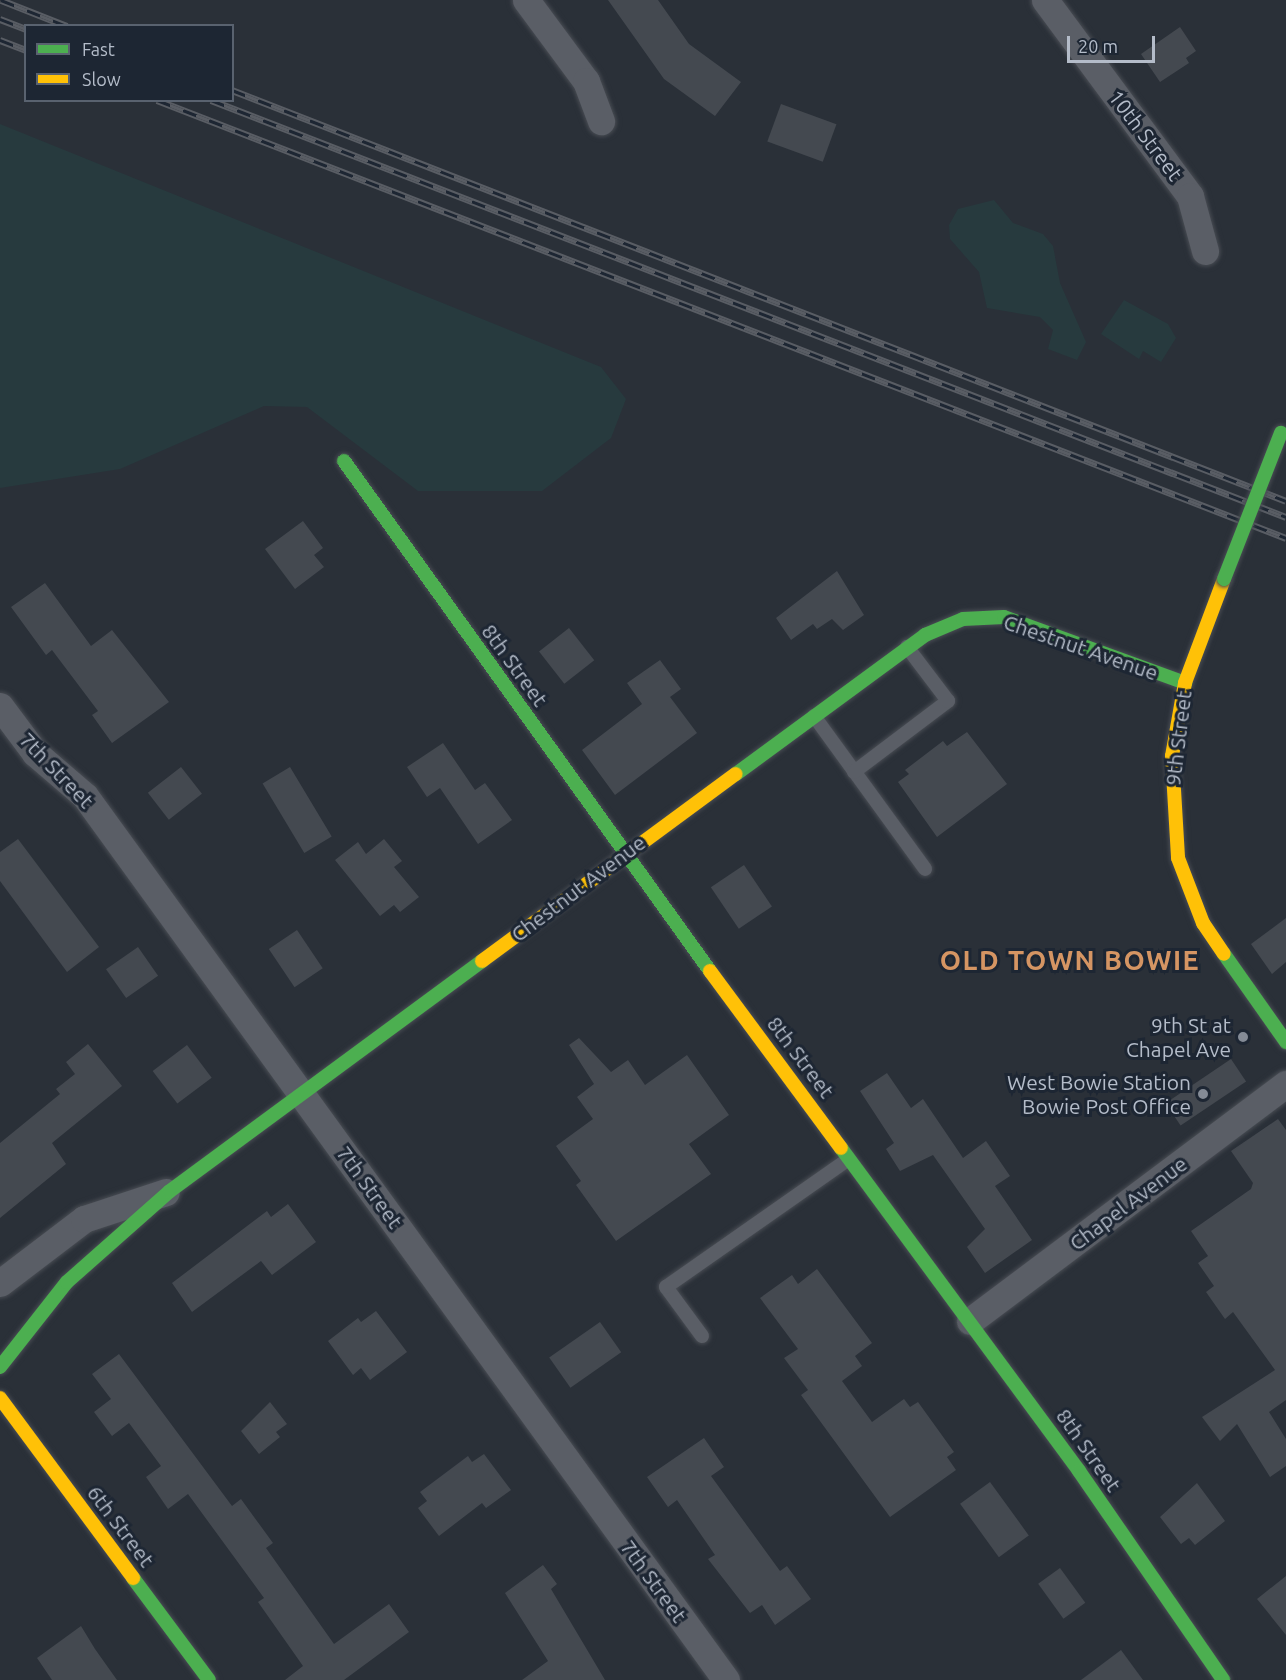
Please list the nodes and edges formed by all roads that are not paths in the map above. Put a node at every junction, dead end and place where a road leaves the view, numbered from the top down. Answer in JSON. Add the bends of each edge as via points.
{"nodes":[{"id":1,"x":526,"y":0,"type":"edge"},
{"id":2,"x":1045,"y":0,"type":"edge"},
{"id":3,"x":601,"y":121,"type":"dead end"},
{"id":4,"x":1205,"y":251,"type":"dead end"},
{"id":5,"x":1284,"y":427,"type":"edge"},
{"id":6,"x":344,"y":461,"type":"dead end"},
{"id":7,"x":907,"y":647,"type":"junction"},
{"id":8,"x":1185,"y":683,"type":"junction"},
{"id":9,"x":0,"y":706,"type":"edge"},
{"id":10,"x":814,"y":716,"type":"junction"},
{"id":11,"x":854,"y":772,"type":"junction"},
{"id":12,"x":624,"y":854,"type":"junction"},
{"id":13,"x":925,"y":870,"type":"dead end"},
{"id":14,"x":1283,"y":1030,"type":"edge"},
{"id":15,"x":1286,"y":1084,"type":"edge"},
{"id":16,"x":302,"y":1093,"type":"junction"},
{"id":17,"x":850,"y":1158,"type":"junction"},
{"id":18,"x":170,"y":1191,"type":"junction"},
{"id":19,"x":0,"y":1283,"type":"edge"},
{"id":20,"x":969,"y":1321,"type":"junction"},
{"id":21,"x":702,"y":1336,"type":"dead end"},
{"id":22,"x":0,"y":1366,"type":"edge"},
{"id":23,"x":0,"y":1398,"type":"edge"},
{"id":24,"x":209,"y":1680,"type":"edge"},
{"id":25,"x":726,"y":1680,"type":"edge"},
{"id":26,"x":1223,"y":1680,"type":"edge"}],
"edges":[{"from":1,"to":3,"type":"street","via":[[586,81]]},
{"from":2,"to":4,"type":"street","name":"10th Street","via":[[1191,196]]},
{"from":5,"to":8,"type":"street","name":"9th Street","bridge":true},
{"from":6,"to":12,"type":"street","name":"8th Street"},
{"from":7,"to":8,"type":"street","name":"Chestnut Avenue","via":[[963,619],[1004,617]]},
{"from":7,"to":10,"type":"street","name":"Chestnut Avenue"},
{"from":7,"to":11,"type":"lane","via":[[948,701]]},
{"from":8,"to":14,"type":"street","name":"9th Street","via":[[1172,756],[1178,858],[1203,923]]},
{"from":9,"to":16,"type":"street","name":"7th Street","via":[[35,753],[85,796]]},
{"from":10,"to":11,"type":"lane"},
{"from":10,"to":12,"type":"street","name":"Chestnut Avenue"},
{"from":11,"to":13,"type":"lane"},
{"from":12,"to":16,"type":"street","name":"Chestnut Avenue"},
{"from":12,"to":17,"type":"street","name":"8th Street"},
{"from":15,"to":20,"type":"street","name":"Chapel Avenue"},
{"from":16,"to":18,"type":"street","name":"Chestnut Avenue"},
{"from":16,"to":25,"type":"street","name":"7th Street"},
{"from":17,"to":20,"type":"street","name":"8th Street"},
{"from":17,"to":21,"type":"lane","via":[[666,1287]]},
{"from":18,"to":19,"type":"street","name":"Chestnut Avenue","via":[[84,1219]]},
{"from":18,"to":22,"type":"street","via":[[67,1282]]},
{"from":20,"to":26,"type":"street","name":"8th Street"},
{"from":23,"to":24,"type":"street","name":"6th Street"}]}
